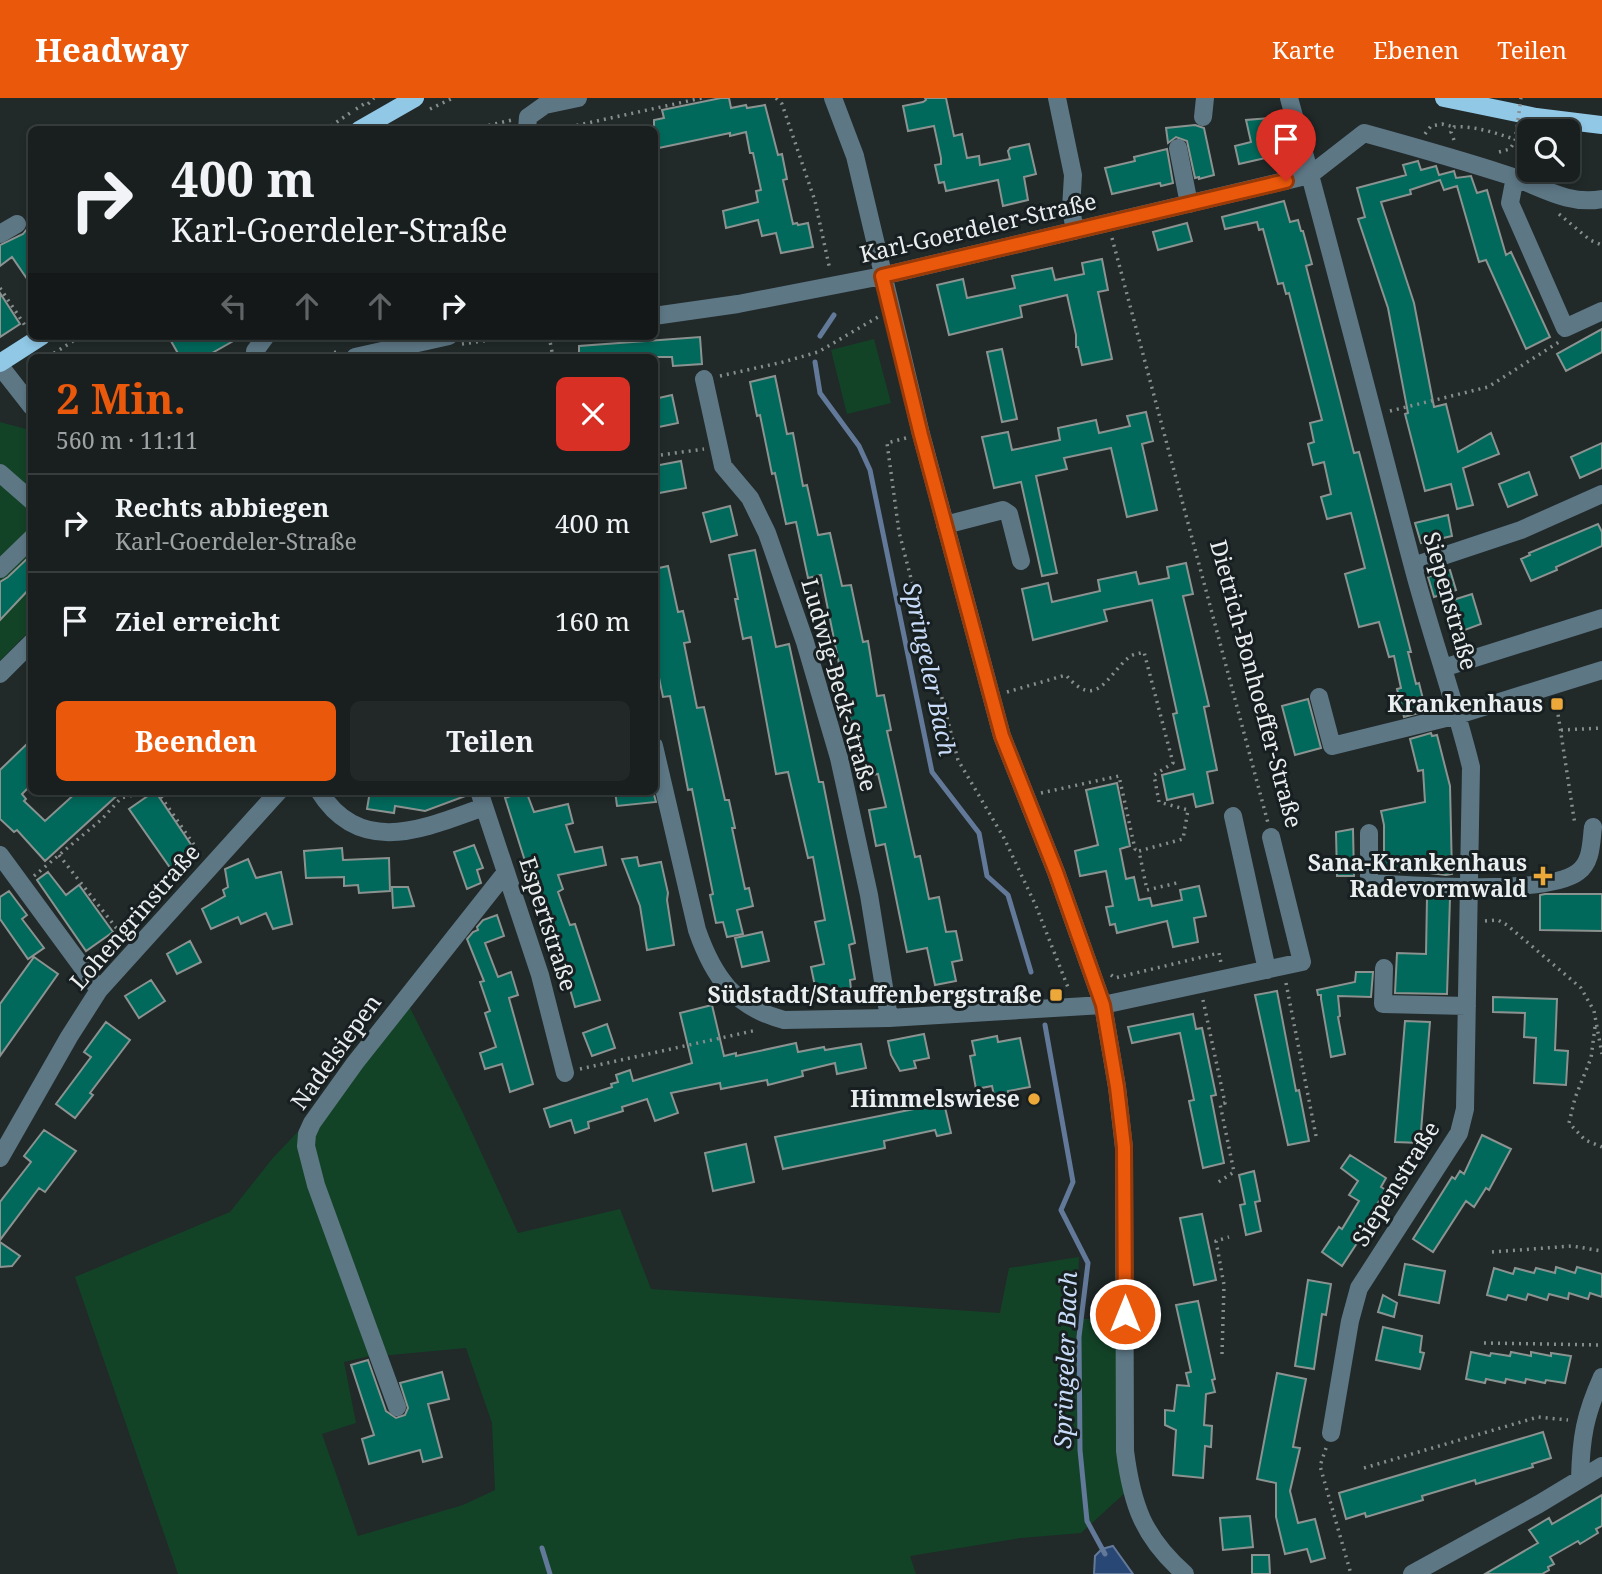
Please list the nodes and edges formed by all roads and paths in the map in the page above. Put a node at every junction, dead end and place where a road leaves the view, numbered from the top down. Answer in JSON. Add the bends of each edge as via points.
{"nodes":[{"id":1,"x":415,"y":98,"type":"edge"},
{"id":2,"x":578,"y":98,"type":"edge"},
{"id":3,"x":702,"y":98,"type":"edge"},
{"id":4,"x":776,"y":98,"type":"edge"},
{"id":5,"x":833,"y":98,"type":"edge"},
{"id":6,"x":1057,"y":98,"type":"edge"},
{"id":7,"x":1205,"y":98,"type":"edge"},
{"id":8,"x":1289,"y":98,"type":"edge"},
{"id":9,"x":1444,"y":98,"type":"edge"},
{"id":10,"x":1521,"y":98,"type":"edge"},
{"id":11,"x":1203,"y":117,"type":"dead end"},
{"id":12,"x":528,"y":123,"type":"edge"},
{"id":13,"x":1602,"y":125,"type":"edge"},
{"id":14,"x":366,"y":126,"type":"edge"},
{"id":15,"x":502,"y":126,"type":"edge"},
{"id":16,"x":574,"y":126,"type":"edge"},
{"id":17,"x":1431,"y":126,"type":"dead end"},
{"id":18,"x":1454,"y":127,"type":"junction"},
{"id":19,"x":1517,"y":140,"type":"edge"},
{"id":20,"x":1460,"y":145,"type":"dead end"},
{"id":21,"x":1178,"y":148,"type":"dead end"},
{"id":22,"x":1499,"y":152,"type":"dead end"},
{"id":23,"x":1311,"y":175,"type":"junction"},
{"id":24,"x":1515,"y":177,"type":"junction"},
{"id":25,"x":1555,"y":195,"type":"junction"},
{"id":26,"x":1602,"y":198,"type":"edge"},
{"id":27,"x":1189,"y":204,"type":"junction"},
{"id":28,"x":17,"y":223,"type":"dead end"},
{"id":29,"x":1108,"y":223,"type":"junction"},
{"id":30,"x":1075,"y":231,"type":"junction"},
{"id":31,"x":0,"y":234,"type":"edge"},
{"id":32,"x":1602,"y":245,"type":"edge"},
{"id":33,"x":840,"y":270,"type":"dead end"},
{"id":34,"x":831,"y":273,"type":"junction"},
{"id":35,"x":819,"y":275,"type":"dead end"},
{"id":36,"x":882,"y":276,"type":"junction"},
{"id":37,"x":0,"y":288,"type":"edge"},
{"id":38,"x":890,"y":309,"type":"junction"},
{"id":39,"x":1602,"y":311,"type":"edge"},
{"id":40,"x":658,"y":315,"type":"edge"},
{"id":41,"x":1565,"y":328,"type":"junction"},
{"id":42,"x":28,"y":329,"type":"edge"},
{"id":43,"x":36,"y":340,"type":"edge"},
{"id":44,"x":75,"y":340,"type":"edge"},
{"id":45,"x":431,"y":340,"type":"edge"},
{"id":46,"x":53,"y":354,"type":"edge"},
{"id":47,"x":368,"y":354,"type":"edge"},
{"id":48,"x":0,"y":365,"type":"edge"},
{"id":49,"x":704,"y":380,"type":"joint"},
{"id":50,"x":28,"y":402,"type":"edge"},
{"id":51,"x":1374,"y":415,"type":"junction"},
{"id":52,"x":887,"y":443,"type":"dead end"},
{"id":53,"x":658,"y":455,"type":"edge"},
{"id":54,"x":723,"y":466,"type":"junction"},
{"id":55,"x":0,"y":473,"type":"edge"},
{"id":56,"x":1602,"y":494,"type":"edge"},
{"id":57,"x":28,"y":498,"type":"edge"},
{"id":58,"x":946,"y":525,"type":"junction"},
{"id":59,"x":28,"y":542,"type":"edge"},
{"id":60,"x":1021,"y":561,"type":"dead end"},
{"id":61,"x":1413,"y":566,"type":"junction"},
{"id":62,"x":0,"y":569,"type":"edge"},
{"id":63,"x":1602,"y":618,"type":"edge"},
{"id":64,"x":28,"y":646,"type":"edge"},
{"id":65,"x":1443,"y":668,"type":"junction"},
{"id":66,"x":1602,"y":670,"type":"edge"},
{"id":67,"x":0,"y":674,"type":"edge"},
{"id":68,"x":1553,"y":685,"type":"junction"},
{"id":69,"x":991,"y":696,"type":"junction"},
{"id":70,"x":1319,"y":697,"type":"dead end"},
{"id":71,"x":1458,"y":715,"type":"junction"},
{"id":72,"x":1602,"y":728,"type":"edge"},
{"id":73,"x":1561,"y":730,"type":"junction"},
{"id":74,"x":658,"y":763,"type":"edge"},
{"id":75,"x":133,"y":795,"type":"edge"},
{"id":76,"x":161,"y":795,"type":"edge"},
{"id":77,"x":275,"y":795,"type":"edge"},
{"id":78,"x":321,"y":795,"type":"edge"},
{"id":79,"x":1026,"y":796,"type":"junction"},
{"id":80,"x":482,"y":799,"type":"edge"},
{"id":81,"x":1233,"y":816,"type":"dead end"},
{"id":82,"x":1584,"y":827,"type":"joint"},
{"id":83,"x":1369,"y":833,"type":"dead end"},
{"id":84,"x":1271,"y":837,"type":"joint"},
{"id":85,"x":1139,"y":851,"type":"junction"},
{"id":86,"x":0,"y":855,"type":"edge"},
{"id":87,"x":59,"y":855,"type":"junction"},
{"id":88,"x":210,"y":868,"type":"junction"},
{"id":89,"x":506,"y":872,"type":"junction"},
{"id":90,"x":1181,"y":882,"type":"dead end"},
{"id":91,"x":22,"y":886,"type":"junction"},
{"id":92,"x":1469,"y":887,"type":"junction"},
{"id":93,"x":1481,"y":921,"type":"dead end"},
{"id":94,"x":134,"y":950,"type":"junction"},
{"id":95,"x":1275,"y":968,"type":"junction"},
{"id":96,"x":1384,"y":968,"type":"dead end"},
{"id":97,"x":1106,"y":971,"type":"dead end"},
{"id":98,"x":1225,"y":979,"type":"junction"},
{"id":99,"x":1200,"y":984,"type":"junction"},
{"id":100,"x":99,"y":990,"type":"junction"},
{"id":101,"x":1103,"y":1005,"type":"junction"},
{"id":102,"x":1467,"y":1006,"type":"junction"},
{"id":103,"x":1076,"y":1007,"type":"junction"},
{"id":104,"x":889,"y":1018,"type":"junction"},
{"id":105,"x":1596,"y":1022,"type":"junction"},
{"id":106,"x":761,"y":1029,"type":"dead end"},
{"id":107,"x":1602,"y":1054,"type":"edge"},
{"id":108,"x":565,"y":1073,"type":"joint"},
{"id":109,"x":1316,"y":1136,"type":"dead end"},
{"id":110,"x":1602,"y":1147,"type":"edge"},
{"id":111,"x":0,"y":1158,"type":"edge"},
{"id":112,"x":1217,"y":1183,"type":"dead end"},
{"id":113,"x":1229,"y":1237,"type":"dead end"},
{"id":114,"x":1602,"y":1251,"type":"edge"},
{"id":115,"x":1492,"y":1252,"type":"dead end"},
{"id":116,"x":1484,"y":1343,"type":"dead end"},
{"id":117,"x":1602,"y":1345,"type":"edge"},
{"id":118,"x":1223,"y":1354,"type":"dead end"},
{"id":119,"x":1602,"y":1377,"type":"edge"},
{"id":120,"x":397,"y":1407,"type":"dead end"},
{"id":121,"x":1594,"y":1418,"type":"edge"},
{"id":122,"x":1331,"y":1433,"type":"joint"},
{"id":123,"x":1602,"y":1466,"type":"edge"},
{"id":124,"x":1364,"y":1468,"type":"dead end"},
{"id":125,"x":1580,"y":1479,"type":"junction"},
{"id":126,"x":1185,"y":1574,"type":"edge"},
{"id":127,"x":1351,"y":1574,"type":"edge"},
{"id":128,"x":1412,"y":1574,"type":"edge"}],
"edges":[{"from":1,"to":14,"type":"main road"},
{"from":2,"to":12,"type":"street","via":[[545,105]]},
{"from":3,"to":16,"type":"path"},
{"from":4,"to":34,"type":"path","via":[[805,166]]},
{"from":5,"to":36,"type":"street","via":[[855,156]]},
{"from":6,"to":30,"type":"street","via":[[1073,175]]},
{"from":7,"to":11,"type":"street"},
{"from":8,"to":23,"type":"street","name":"Siepenstraße"},
{"from":9,"to":13,"type":"main road"},
{"from":10,"to":22,"type":"path","bridge":true,"via":[[1515,141],[1510,149]]},
{"from":12,"to":15,"type":"path"},
{"from":17,"to":18,"type":"path"},
{"from":18,"to":19,"type":"path"},
{"from":18,"to":20,"type":"path","via":[[1452,139]]},
{"from":21,"to":27,"type":"street"},
{"from":23,"to":24,"type":"street","via":[[1364,133]]},
{"from":23,"to":27,"type":"street","name":"Karl-Goerdeler-Straße"},
{"from":23,"to":51,"type":"street","name":"Siepenstraße"},
{"from":24,"to":25,"type":"street"},
{"from":24,"to":41,"type":"street","via":[[1510,203]]},
{"from":25,"to":26,"type":"street","via":[[1588,201]]},
{"from":25,"to":32,"type":"path","via":[[1559,214]]},
{"from":27,"to":29,"type":"street","name":"Karl-Goerdeler-Straße"},
{"from":28,"to":31,"type":"street"},
{"from":29,"to":30,"type":"street","name":"Karl-Goerdeler-Straße"},
{"from":29,"to":84,"type":"path","name":"Dietrich-Bonhoeffer-Straße"},
{"from":30,"to":36,"type":"street","name":"Karl-Goerdeler-Straße"},
{"from":33,"to":34,"type":"path"},
{"from":34,"to":35,"type":"path"},
{"from":36,"to":38,"type":"street"},
{"from":36,"to":40,"type":"street","name":"Karl-Goerdeler-Straße"},
{"from":37,"to":42,"type":"path"},
{"from":38,"to":49,"type":"path","via":[[818,352]]},
{"from":38,"to":58,"type":"street"},
{"from":39,"to":41,"type":"street"},
{"from":41,"to":51,"type":"path","via":[[1561,340],[1488,387]]},
{"from":43,"to":48,"type":"main road"},
{"from":44,"to":46,"type":"path"},
{"from":45,"to":47,"type":"street"},
{"from":48,"to":50,"type":"street"},
{"from":49,"to":54,"type":"street","name":"Ludwig-Beck-Straße"},
{"from":51,"to":61,"type":"street","name":"Siepenstraße"},
{"from":52,"to":103,"type":"path","via":[[899,532],[958,760],[1004,838]]},
{"from":53,"to":54,"type":"path","via":[[705,449]]},
{"from":54,"to":104,"type":"street","name":"Ludwig-Beck-Straße","via":[[750,499],[767,533],[805,642],[839,758],[869,895]]},
{"from":55,"to":57,"type":"street"},
{"from":56,"to":61,"type":"street","via":[[1521,530]]},
{"from":58,"to":60,"type":"street","via":[[1003,510],[1009,514]]},
{"from":58,"to":69,"type":"street"},
{"from":59,"to":62,"type":"street"},
{"from":61,"to":65,"type":"street","name":"Siepenstraße"},
{"from":63,"to":65,"type":"street"},
{"from":64,"to":67,"type":"street"},
{"from":65,"to":71,"type":"street","name":"Siepenstraße"},
{"from":66,"to":68,"type":"street"},
{"from":68,"to":71,"type":"street"},
{"from":68,"to":73,"type":"path"},
{"from":69,"to":79,"type":"street"},
{"from":69,"to":85,"type":"path","via":[[1066,675],[1073,684],[1098,690],[1130,656],[1144,652],[1172,763],[1154,775],[1159,802],[1188,810],[1183,839]]},
{"from":70,"to":71,"type":"street","via":[[1332,746]]},
{"from":71,"to":92,"type":"street","name":"Siepenstraße","via":[[1471,767]]},
{"from":72,"to":73,"type":"path"},
{"from":73,"to":82,"type":"path"},
{"from":74,"to":104,"type":"street","via":[[697,930],[710,964],[731,992],[757,1010],[784,1020]]},
{"from":75,"to":87,"type":"path","via":[[121,798]]},
{"from":76,"to":88,"type":"path"},
{"from":77,"to":88,"type":"street","name":"Lohengrinstraße"},
{"from":78,"to":80,"type":"street","via":[[345,819],[389,833],[422,828]]},
{"from":79,"to":85,"type":"path","via":[[1119,775]]},
{"from":79,"to":101,"type":"street"},
{"from":80,"to":89,"type":"street","name":"Espertstraße"},
{"from":81,"to":95,"type":"street"},
{"from":82,"to":92,"type":"street","via":[[1590,854],[1579,872],[1545,885]]},
{"from":83,"to":92,"type":"street","via":[[1369,883]]},
{"from":84,"to":95,"type":"street","name":"Dietrich-Bonhoeffer-Straße","via":[[1302,962]]},
{"from":85,"to":90,"type":"path","via":[[1147,890]]},
{"from":86,"to":91,"type":"street"},
{"from":87,"to":91,"type":"path"},
{"from":87,"to":94,"type":"path"},
{"from":88,"to":94,"type":"street","name":"Lohengrinstraße"},
{"from":89,"to":108,"type":"street","name":"Espertstraße","via":[[540,975]]},
{"from":89,"to":120,"type":"street","name":"Nadelsiepen","via":[[355,1063],[307,1134],[306,1151],[316,1185]]},
{"from":91,"to":100,"type":"street"},
{"from":92,"to":102,"type":"street","name":"Siepenstraße"},
{"from":93,"to":105,"type":"path","via":[[1498,920],[1507,925],[1562,971],[1581,988]]},
{"from":94,"to":100,"type":"street","name":"Lohengrinstraße"},
{"from":95,"to":98,"type":"street"},
{"from":95,"to":109,"type":"path"},
{"from":96,"to":102,"type":"street","via":[[1383,1004]]},
{"from":97,"to":98,"type":"path","via":[[1115,978],[1219,953]]},
{"from":98,"to":99,"type":"street"},
{"from":99,"to":101,"type":"street"},
{"from":99,"to":112,"type":"path","via":[[1234,1172]]},
{"from":100,"to":111,"type":"street","name":"Lohengrinstraße"},
{"from":101,"to":103,"type":"street"},
{"from":101,"to":126,"type":"street","via":[[1124,1147],[1129,1486],[1152,1540]]},
{"from":102,"to":122,"type":"street","name":"Siepenstraße","via":[[1465,1109],[1459,1133],[1359,1288]]},
{"from":103,"to":104,"type":"street"},
{"from":105,"to":107,"type":"path"},
{"from":105,"to":110,"type":"path","via":[[1591,1058],[1569,1123],[1585,1140]]},
{"from":106,"to":108,"type":"path"},
{"from":113,"to":118,"type":"path","via":[[1216,1241],[1224,1285]]},
{"from":114,"to":115,"type":"path","via":[[1572,1246]]},
{"from":116,"to":117,"type":"path"},
{"from":119,"to":121,"type":"street"},
{"from":121,"to":124,"type":"path","via":[[1538,1417]]},
{"from":121,"to":125,"type":"street","via":[[1581,1438]]},
{"from":122,"to":127,"type":"path","via":[[1320,1466]]},
{"from":123,"to":125,"type":"street"},
{"from":125,"to":128,"type":"street"}]}
